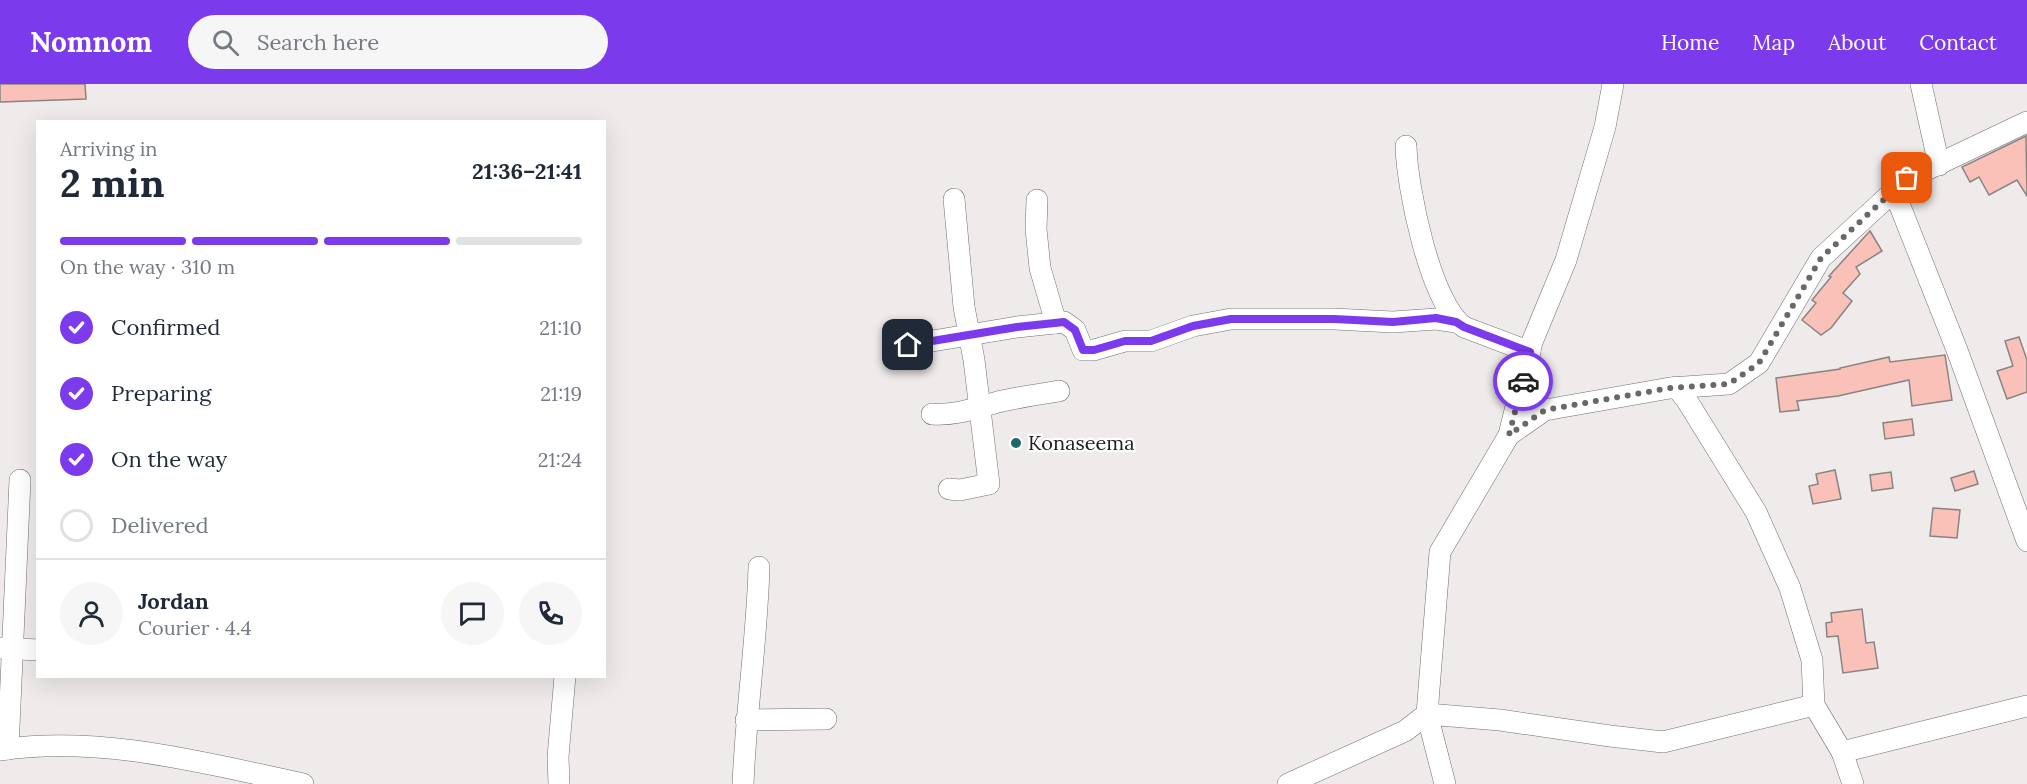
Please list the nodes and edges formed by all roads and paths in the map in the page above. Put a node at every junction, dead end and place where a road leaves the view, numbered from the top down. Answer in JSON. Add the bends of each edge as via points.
{"nodes":[{"id":1,"x":1613,"y":84,"type":"edge"},
{"id":2,"x":1921,"y":84,"type":"edge"},
{"id":3,"x":2027,"y":122,"type":"edge"},
{"id":4,"x":1406,"y":146,"type":"dead end"},
{"id":5,"x":1939,"y":165,"type":"junction"},
{"id":6,"x":1894,"y":190,"type":"junction"},
{"id":7,"x":954,"y":199,"type":"dead end"},
{"id":8,"x":1037,"y":200,"type":"dead end"},
{"id":9,"x":1456,"y":322,"type":"junction"},
{"id":10,"x":1056,"y":323,"type":"junction"},
{"id":11,"x":970,"y":335,"type":"junction"},
{"id":12,"x":908,"y":345,"type":"dead end"},
{"id":13,"x":1530,"y":352,"type":"junction"},
{"id":14,"x":1676,"y":387,"type":"junction"},
{"id":15,"x":1059,"y":391,"type":"dead end"},
{"id":16,"x":979,"y":409,"type":"junction"},
{"id":17,"x":932,"y":414,"type":"dead end"},
{"id":18,"x":1509,"y":435,"type":"junction"},
{"id":19,"x":20,"y":480,"type":"dead end"},
{"id":20,"x":949,"y":489,"type":"dead end"},
{"id":21,"x":2022,"y":513,"type":"edge"},
{"id":22,"x":2027,"y":541,"type":"edge"},
{"id":23,"x":759,"y":567,"type":"dead end"},
{"id":24,"x":6,"y":649,"type":"edge"},
{"id":25,"x":36,"y":650,"type":"edge"},
{"id":26,"x":565,"y":678,"type":"edge"},
{"id":27,"x":1814,"y":705,"type":"junction"},
{"id":28,"x":2027,"y":706,"type":"edge"},
{"id":29,"x":1427,"y":714,"type":"junction"},
{"id":30,"x":826,"y":718,"type":"dead end"},
{"id":31,"x":746,"y":720,"type":"junction"},
{"id":32,"x":4,"y":750,"type":"edge"},
{"id":33,"x":1842,"y":752,"type":"junction"},
{"id":34,"x":303,"y":784,"type":"edge"},
{"id":35,"x":559,"y":784,"type":"edge"},
{"id":36,"x":743,"y":784,"type":"edge"},
{"id":37,"x":1288,"y":784,"type":"edge"},
{"id":38,"x":1445,"y":784,"type":"edge"},
{"id":39,"x":1853,"y":784,"type":"edge"}],
"edges":[{"from":1,"to":13,"type":"street","via":[[1605,127],[1566,260]]},
{"from":2,"to":5,"type":"street"},
{"from":3,"to":5,"type":"street"},
{"from":4,"to":9,"type":"street","via":[[1410,192],[1423,242],[1437,289]]},
{"from":5,"to":6,"type":"street","via":[[1907,178]]},
{"from":6,"to":14,"type":"street","via":[[1821,258],[1759,363],[1729,384]]},
{"from":6,"to":21,"type":"street"},
{"from":7,"to":11,"type":"street"},
{"from":8,"to":10,"type":"street","via":[[1040,268]]},
{"from":9,"to":10,"type":"street","via":[[1436,318],[1393,322],[1231,319],[1193,326],[1151,341],[1125,341],[1094,350],[1083,350],[1075,330],[1064,322]]},
{"from":9,"to":13,"type":"street"},
{"from":10,"to":11,"type":"street"},
{"from":11,"to":12,"type":"street"},
{"from":11,"to":16,"type":"street"},
{"from":13,"to":18,"type":"street"},
{"from":14,"to":18,"type":"street","via":[[1545,410]]},
{"from":14,"to":27,"type":"street","via":[[1756,512],[1790,588],[1812,660]]},
{"from":15,"to":16,"type":"street"},
{"from":16,"to":17,"type":"street"},
{"from":16,"to":20,"type":"street","via":[[988,484]]},
{"from":18,"to":29,"type":"street","via":[[1440,552]]},
{"from":19,"to":24,"type":"street"},
{"from":21,"to":22,"type":"street"},
{"from":23,"to":31,"type":"street"},
{"from":24,"to":25,"type":"street"},
{"from":24,"to":32,"type":"street"},
{"from":26,"to":35,"type":"street"},
{"from":27,"to":29,"type":"street","via":[[1663,742]]},
{"from":27,"to":33,"type":"street"},
{"from":28,"to":33,"type":"street"},
{"from":29,"to":37,"type":"street","via":[[1405,731]]},
{"from":29,"to":38,"type":"street"},
{"from":30,"to":31,"type":"street"},
{"from":31,"to":36,"type":"street"},
{"from":32,"to":34,"type":"street","via":[[67,745],[158,754]]},
{"from":33,"to":39,"type":"street"}]}
